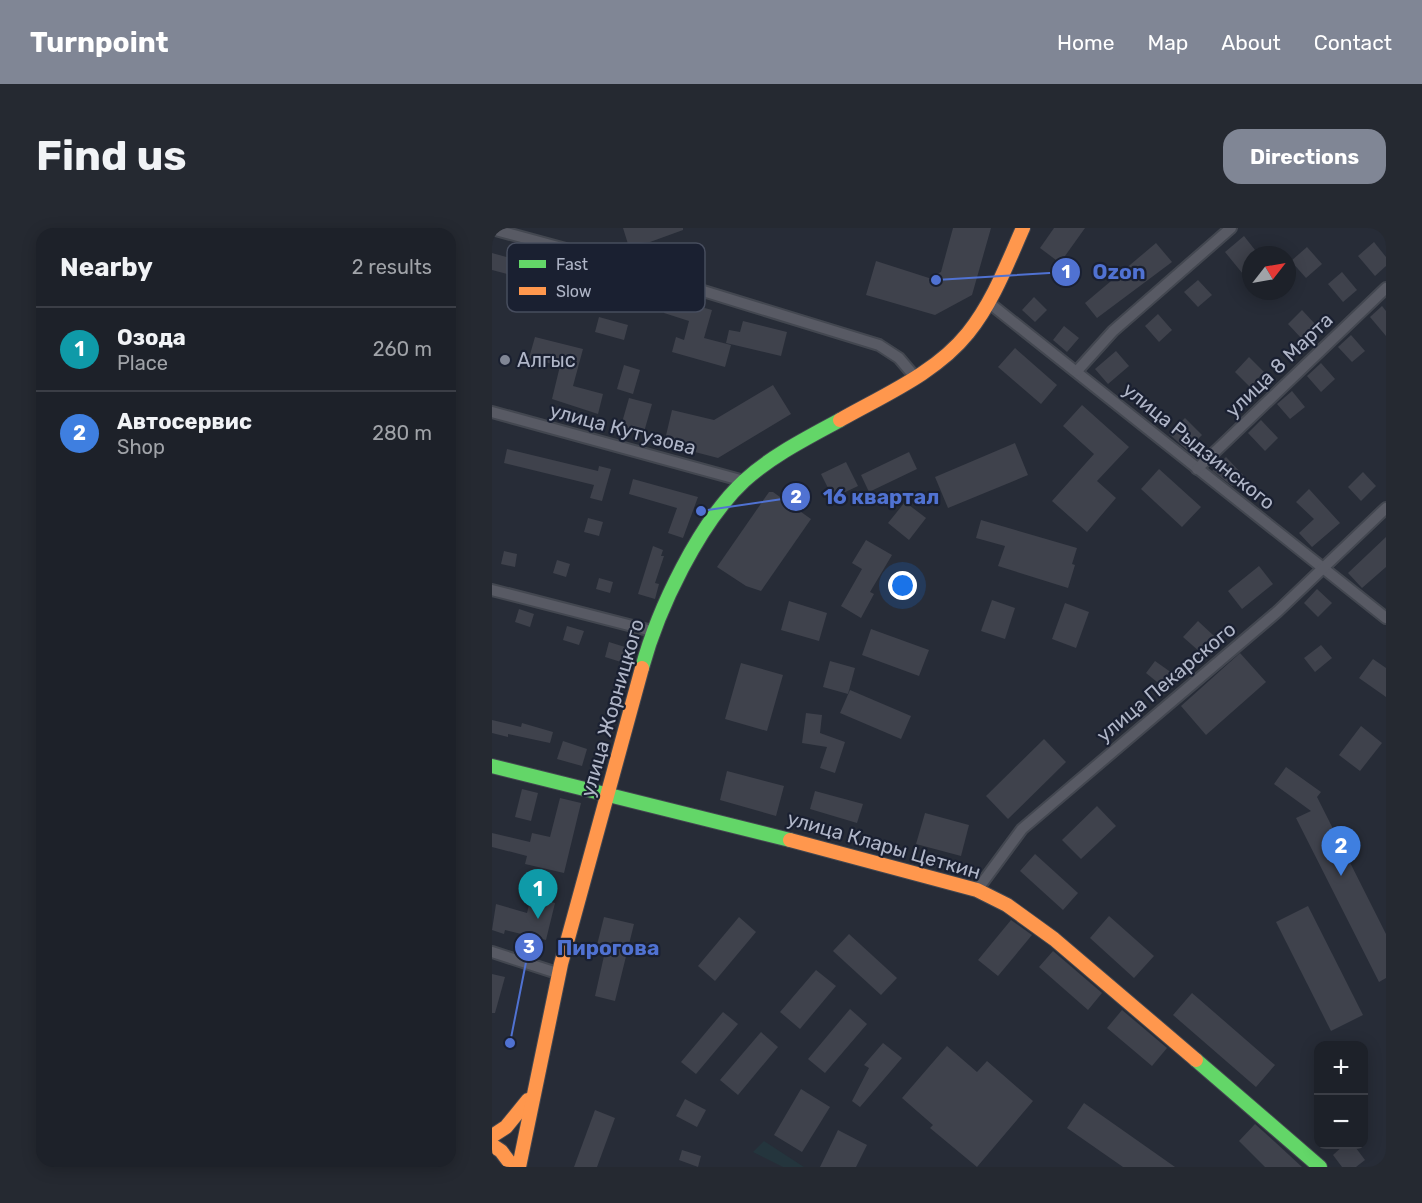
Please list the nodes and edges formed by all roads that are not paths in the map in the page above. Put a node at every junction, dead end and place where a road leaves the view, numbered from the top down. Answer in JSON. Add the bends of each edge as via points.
{"nodes":[{"id":1,"x":1023,"y":228,"type":"edge"},
{"id":2,"x":1231,"y":228,"type":"edge"},
{"id":3,"x":492,"y":229,"type":"edge"},
{"id":4,"x":546,"y":243,"type":"edge"},
{"id":5,"x":1386,"y":288,"type":"edge"},
{"id":6,"x":705,"y":291,"type":"edge"},
{"id":7,"x":988,"y":302,"type":"junction"},
{"id":8,"x":1077,"y":371,"type":"junction"},
{"id":9,"x":915,"y":377,"type":"junction"},
{"id":10,"x":492,"y":412,"type":"edge"},
{"id":11,"x":1197,"y":469,"type":"junction"},
{"id":12,"x":744,"y":481,"type":"junction"},
{"id":13,"x":1386,"y":508,"type":"edge"},
{"id":14,"x":1322,"y":567,"type":"junction"},
{"id":15,"x":492,"y":590,"type":"edge"},
{"id":16,"x":1386,"y":618,"type":"edge"},
{"id":17,"x":652,"y":631,"type":"junction"},
{"id":18,"x":492,"y":766,"type":"edge"},
{"id":19,"x":605,"y":797,"type":"junction"},
{"id":20,"x":977,"y":890,"type":"junction"},
{"id":21,"x":492,"y":952,"type":"edge"},
{"id":22,"x":557,"y":973,"type":"junction"},
{"id":23,"x":530,"y":1098,"type":"junction"},
{"id":24,"x":492,"y":1136,"type":"edge"},
{"id":25,"x":492,"y":1145,"type":"edge"},
{"id":26,"x":513,"y":1167,"type":"edge"},
{"id":27,"x":519,"y":1167,"type":"edge"},
{"id":28,"x":1320,"y":1167,"type":"edge"}],
"edges":[{"from":1,"to":7,"type":"main road","name":"улица Жорницкого"},
{"from":2,"to":8,"type":"street","via":[[1113,331]]},
{"from":3,"to":4,"type":"street"},
{"from":5,"to":11,"type":"street","name":"улица 8 Марта"},
{"from":6,"to":9,"type":"street","via":[[879,345],[899,358]]},
{"from":7,"to":8,"type":"street","name":"улица Рыдзинского"},
{"from":7,"to":9,"type":"main road","name":"улица Жорницкого","via":[[951,351]]},
{"from":8,"to":11,"type":"street","name":"улица Рыдзинского"},
{"from":9,"to":12,"type":"main road","name":"улица Жорницкого"},
{"from":10,"to":12,"type":"street","name":"улица Кутузова"},
{"from":11,"to":14,"type":"street","name":"улица Рыдзинского"},
{"from":12,"to":17,"type":"main road","name":"улица Жорницкого","via":[[698,545]]},
{"from":13,"to":14,"type":"street","name":"улица Пекарского"},
{"from":14,"to":16,"type":"street","name":"улица Рыдзинского"},
{"from":14,"to":20,"type":"street","name":"улица Пекарского","via":[[1277,612],[1022,829]]},
{"from":15,"to":17,"type":"street"},
{"from":17,"to":19,"type":"main road","name":"улица Жорницкого"},
{"from":18,"to":19,"type":"main road","name":"улица Клары Цеткин"},
{"from":19,"to":20,"type":"main road","name":"улица Клары Цеткин","via":[[780,836]]},
{"from":19,"to":22,"type":"main road","name":"улица Жорницкого"},
{"from":20,"to":28,"type":"main road","name":"улица Клары Цеткин","via":[[1007,905],[1054,939]]},
{"from":21,"to":22,"type":"street"},
{"from":22,"to":23,"type":"main road","name":"улица Жорницкого"},
{"from":23,"to":24,"type":"main road","name":"улица Жорницкого"},
{"from":23,"to":27,"type":"main road","name":"улица Жорницкого"},
{"from":25,"to":26,"type":"main road","via":[[501,1150]]}]}
